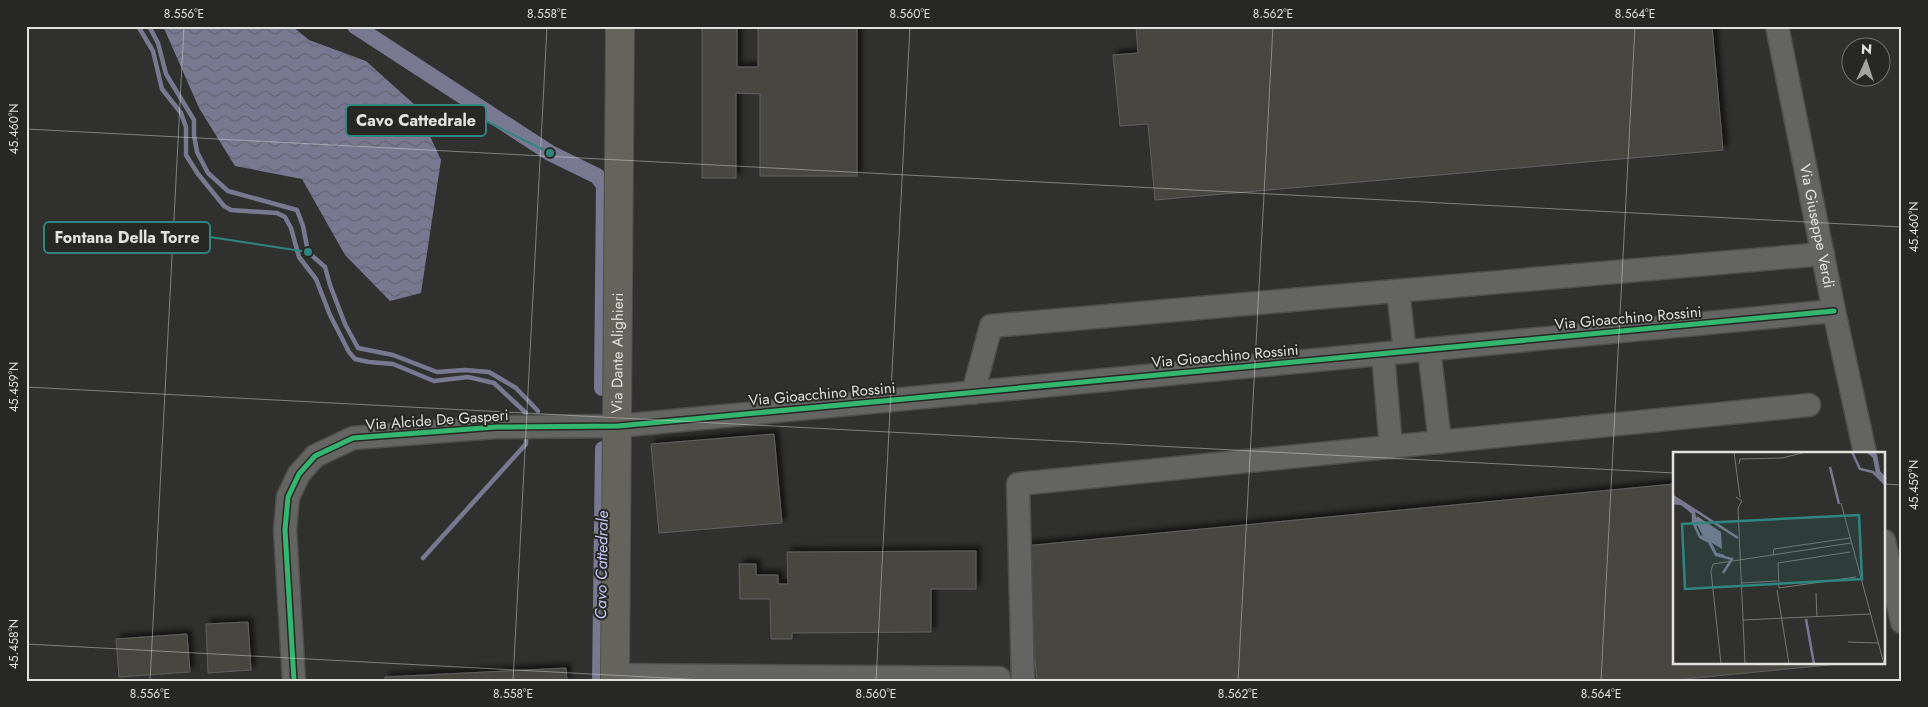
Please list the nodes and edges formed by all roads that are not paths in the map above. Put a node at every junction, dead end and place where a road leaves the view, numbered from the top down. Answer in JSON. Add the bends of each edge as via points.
{"nodes":[{"id":1,"x":620,"y":26,"type":"edge"},
{"id":2,"x":1777,"y":26,"type":"edge"},
{"id":3,"x":1823,"y":254,"type":"junction"},
{"id":4,"x":1398,"y":291,"type":"junction"},
{"id":5,"x":1834,"y":311,"type":"junction"},
{"id":6,"x":1429,"y":349,"type":"junction"},
{"id":7,"x":1394,"y":353,"type":"junction"},
{"id":8,"x":973,"y":393,"type":"junction"},
{"id":9,"x":1809,"y":405,"type":"dead end"},
{"id":10,"x":618,"y":426,"type":"junction"},
{"id":11,"x":1440,"y":442,"type":"junction"},
{"id":12,"x":1390,"y":447,"type":"junction"},
{"id":13,"x":1865,"y":452,"type":"edge"},
{"id":14,"x":1886,"y":550,"type":"edge"},
{"id":15,"x":1902,"y":622,"type":"edge"},
{"id":16,"x":615,"y":678,"type":"edge"},
{"id":17,"x":999,"y":678,"type":"dead end"},
{"id":18,"x":294,"y":681,"type":"edge"},
{"id":19,"x":1023,"y":681,"type":"edge"}],
"edges":[{"from":1,"to":10,"type":"main road","name":"Via Dante Alighieri"},
{"from":2,"to":3,"type":"street","name":"Via Giuseppe Verdi"},
{"from":3,"to":4,"type":"street"},
{"from":3,"to":5,"type":"street","name":"Via Giuseppe Verdi"},
{"from":4,"to":7,"type":"street"},
{"from":4,"to":8,"type":"street","via":[[991,326]]},
{"from":5,"to":6,"type":"street","name":"Via Gioacchino Rossini"},
{"from":5,"to":13,"type":"street","name":"Via Giuseppe Verdi"},
{"from":6,"to":7,"type":"street","name":"Via Gioacchino Rossini"},
{"from":6,"to":11,"type":"street"},
{"from":7,"to":8,"type":"street","name":"Via Gioacchino Rossini"},
{"from":7,"to":12,"type":"street"},
{"from":8,"to":10,"type":"street","name":"Via Gioacchino Rossini"},
{"from":9,"to":11,"type":"street"},
{"from":10,"to":16,"type":"main road","name":"Via Dante Alighieri"},
{"from":10,"to":18,"type":"street","name":"Via Alcide De Gasperi","via":[[496,427],[353,438],[315,456],[299,474],[288,497],[285,530]]},
{"from":11,"to":12,"type":"street"},
{"from":12,"to":19,"type":"street","via":[[1018,484]]},
{"from":14,"to":15,"type":"street"},
{"from":16,"to":17,"type":"street"}]}
